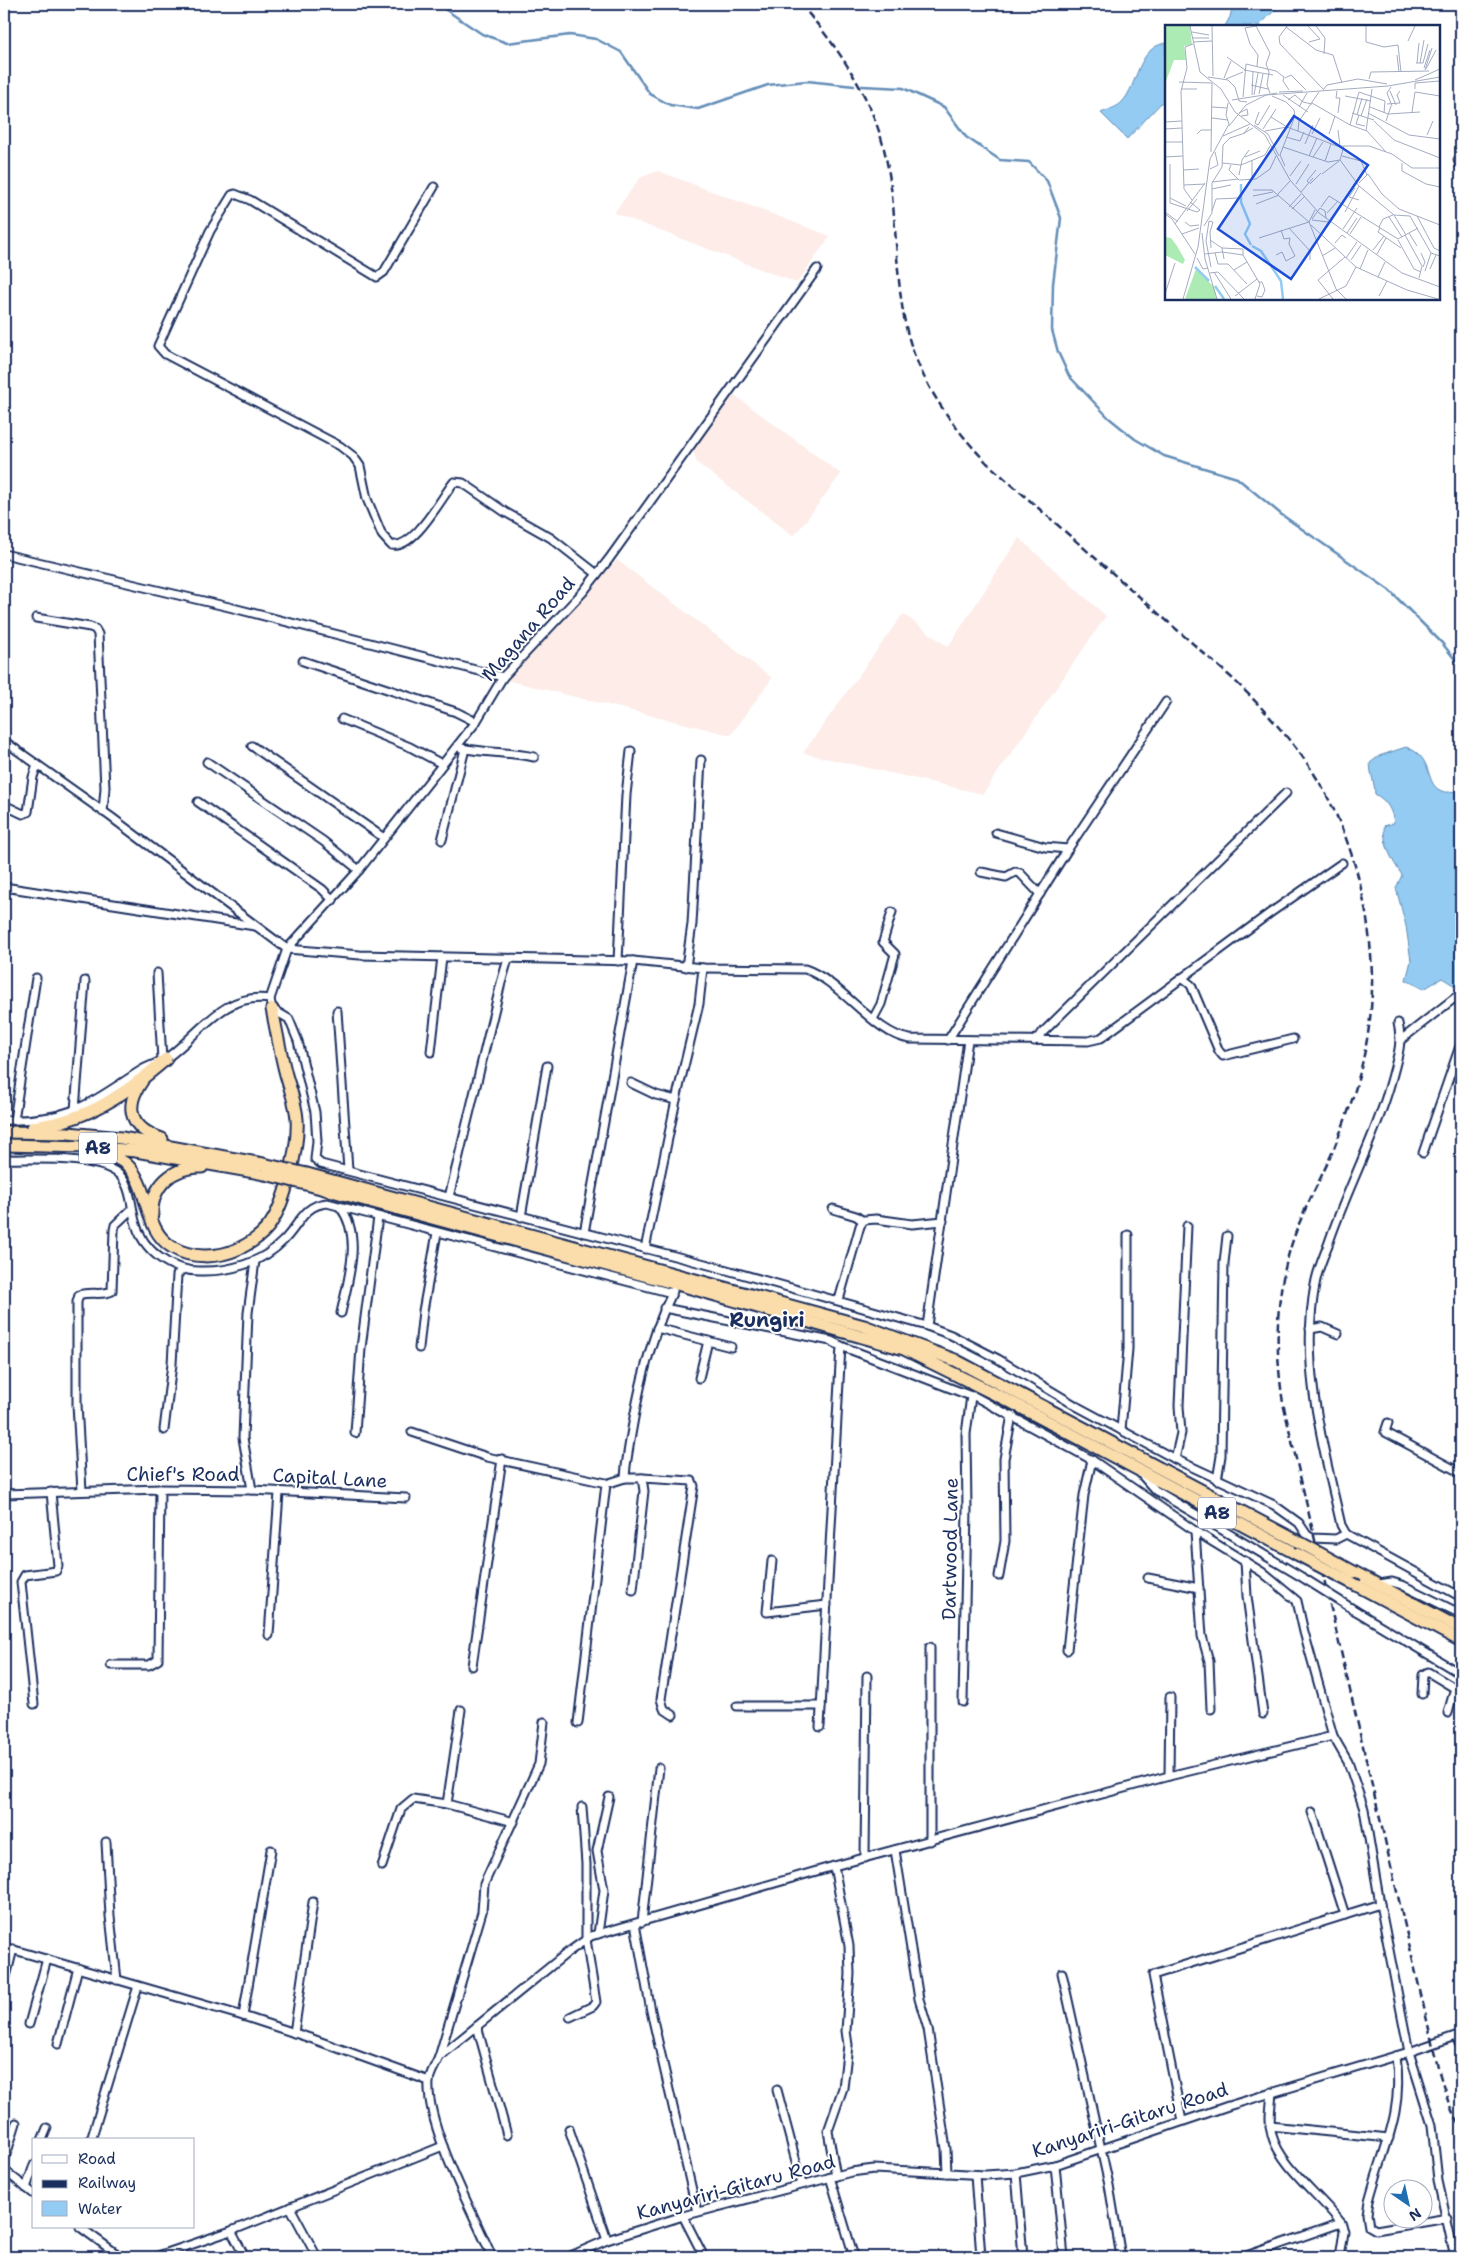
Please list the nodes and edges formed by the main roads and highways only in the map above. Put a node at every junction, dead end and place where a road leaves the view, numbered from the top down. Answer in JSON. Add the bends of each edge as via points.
{"nodes":[{"id":1,"x":271,"y":1004,"type":"road end"},
{"id":2,"x":164,"y":1060,"type":"road end"},
{"id":3,"x":144,"y":1077,"type":"junction"},
{"id":4,"x":4,"y":1131,"type":"edge"},
{"id":5,"x":4,"y":1145,"type":"edge"},
{"id":6,"x":87,"y":1147,"type":"junction"},
{"id":7,"x":227,"y":1156,"type":"junction"},
{"id":8,"x":236,"y":1167,"type":"junction"},
{"id":9,"x":264,"y":1169,"type":"junction"},
{"id":10,"x":306,"y":1179,"type":"junction"},
{"id":11,"x":154,"y":1227,"type":"junction"},
{"id":12,"x":1461,"y":1630,"type":"edge"},
{"id":13,"x":1461,"y":1641,"type":"edge"}],
"edges":[{"from":1,"to":11,"type":"highway","via":[[297,1118],[294,1157],[279,1206],[268,1227],[247,1245],[219,1254],[185,1254],[170,1247]]},
{"from":2,"to":3,"type":"highway"},
{"from":3,"to":4,"type":"highway","via":[[96,1110],[72,1120]]},
{"from":3,"to":7,"type":"highway","via":[[136,1090],[131,1111],[141,1129],[164,1139]]},
{"from":4,"to":7,"type":"highway","number":"A8","via":[[122,1138]]},
{"from":5,"to":6,"type":"highway","number":"A8"},
{"from":6,"to":8,"type":"highway","number":"A8","via":[[136,1151]]},
{"from":6,"to":11,"type":"highway","via":[[125,1163],[140,1185]]},
{"from":7,"to":9,"type":"highway","number":"A8"},
{"from":8,"to":9,"type":"highway","number":"A8"},
{"from":8,"to":11,"type":"highway","via":[[187,1168],[165,1179],[154,1199]]},
{"from":9,"to":10,"type":"highway","number":"A8","bridge":true},
{"from":10,"to":12,"type":"highway","number":"A8","bridge":true,"via":[[864,1326],[925,1347],[963,1364]]},
{"from":10,"to":13,"type":"highway","number":"A8","bridge":true,"via":[[674,1288],[904,1349],[1007,1400]]}]}
